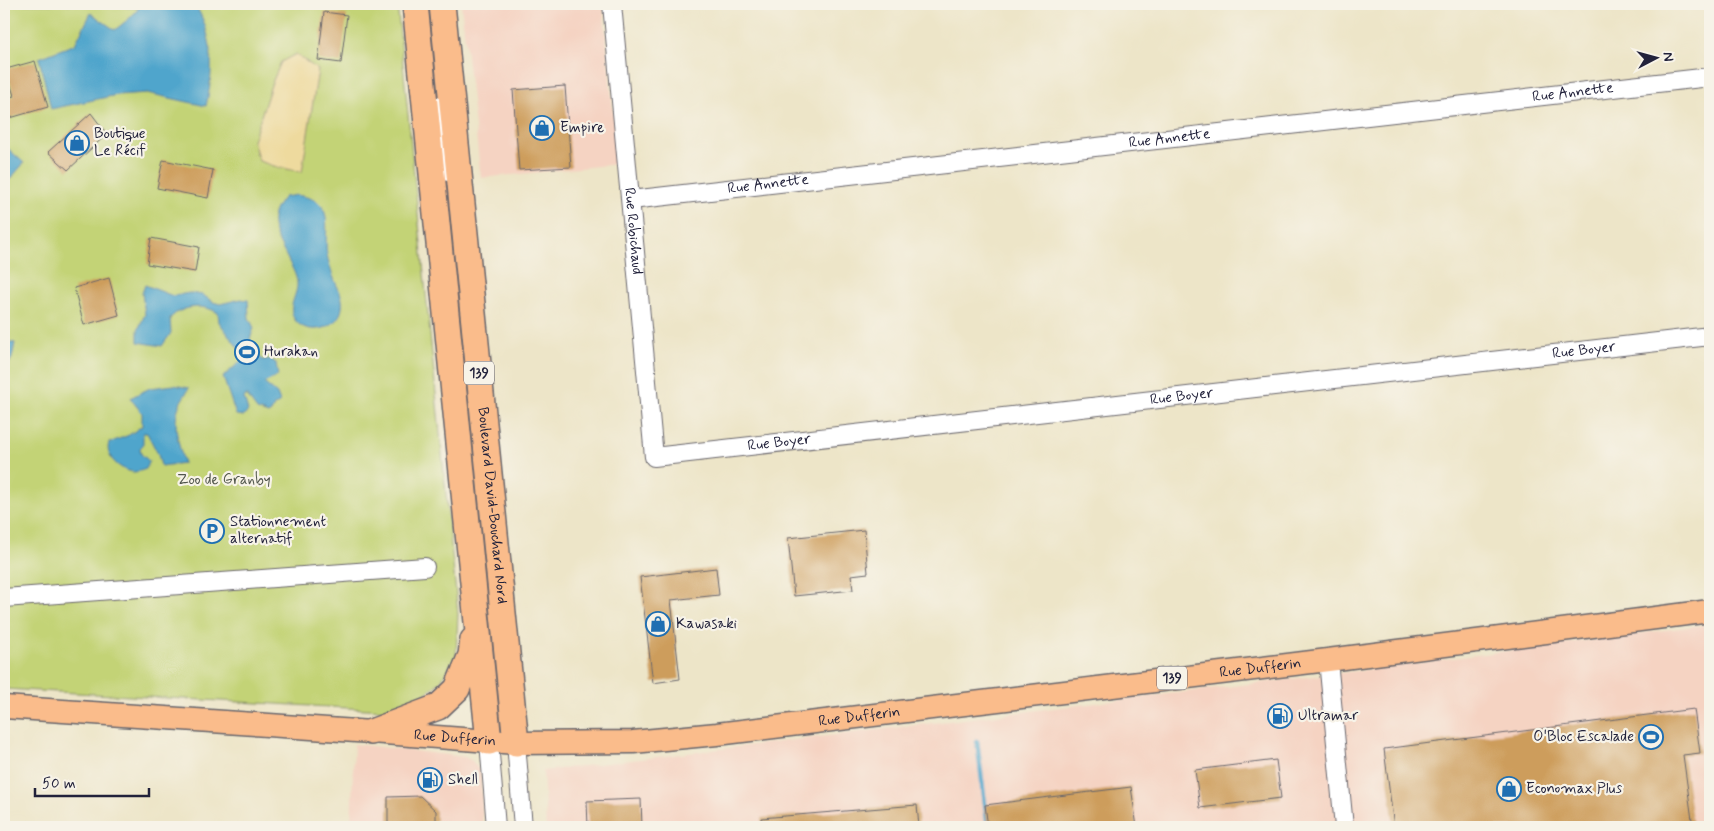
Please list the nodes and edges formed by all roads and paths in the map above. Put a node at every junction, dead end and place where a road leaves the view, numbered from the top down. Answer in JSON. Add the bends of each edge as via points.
{"nodes":[{"id":1,"x":415,"y":4,"type":"edge"},
{"id":2,"x":430,"y":4,"type":"edge"},
{"id":3,"x":442,"y":4,"type":"edge"},
{"id":4,"x":612,"y":4,"type":"edge"},
{"id":5,"x":1710,"y":77,"type":"edge"},
{"id":6,"x":631,"y":200,"type":"junction"},
{"id":7,"x":472,"y":300,"type":"junction"},
{"id":8,"x":1710,"y":336,"type":"edge"},
{"id":9,"x":654,"y":457,"type":"joint"},
{"id":10,"x":425,"y":567,"type":"dead end"},
{"id":11,"x":4,"y":598,"type":"edge"},
{"id":12,"x":1710,"y":611,"type":"edge"},
{"id":13,"x":476,"y":612,"type":"junction"},
{"id":14,"x":1328,"y":660,"type":"junction"},
{"id":15,"x":4,"y":707,"type":"edge"},
{"id":16,"x":371,"y":732,"type":"junction"},
{"id":17,"x":488,"y":742,"type":"junction"},
{"id":18,"x":516,"y":743,"type":"junction"},
{"id":19,"x":496,"y":827,"type":"edge"},
{"id":20,"x":523,"y":827,"type":"edge"},
{"id":21,"x":1344,"y":827,"type":"edge"}],
"edges":[{"from":1,"to":13,"type":"highway","name":"Boulevard David-Bouchard Nord","number":"139"},
{"from":2,"to":7,"type":"street","via":[[444,149]]},
{"from":3,"to":7,"type":"highway","name":"Boulevard David-Bouchard Nord","number":"139"},
{"from":4,"to":6,"type":"street","name":"Rue Robichaud"},
{"from":5,"to":6,"type":"street","name":"Rue Annette"},
{"from":6,"to":9,"type":"street","name":"Rue Robichaud"},
{"from":7,"to":18,"type":"highway","name":"Boulevard David-Bouchard Nord","number":"139"},
{"from":8,"to":9,"type":"street","name":"Rue Boyer"},
{"from":10,"to":11,"type":"street"},
{"from":12,"to":14,"type":"main road","name":"Rue Dufferin","number":"139"},
{"from":13,"to":16,"type":"highway","via":[[471,655],[457,689],[438,707]]},
{"from":13,"to":17,"type":"highway","name":"Boulevard David-Bouchard Nord","number":"139"},
{"from":14,"to":18,"type":"main road","name":"Rue Dufferin","number":"139","via":[[717,734],[633,742]]},
{"from":14,"to":21,"type":"street"},
{"from":15,"to":16,"type":"main road","name":"Rue Dufferin"},
{"from":16,"to":17,"type":"main road","name":"Rue Dufferin"},
{"from":17,"to":18,"type":"main road","name":"Rue Dufferin","number":"139"},
{"from":17,"to":19,"type":"street","name":"Boulevard David-Bouchard Nord"},
{"from":18,"to":20,"type":"street","name":"Boulevard David-Bouchard Nord"}]}
